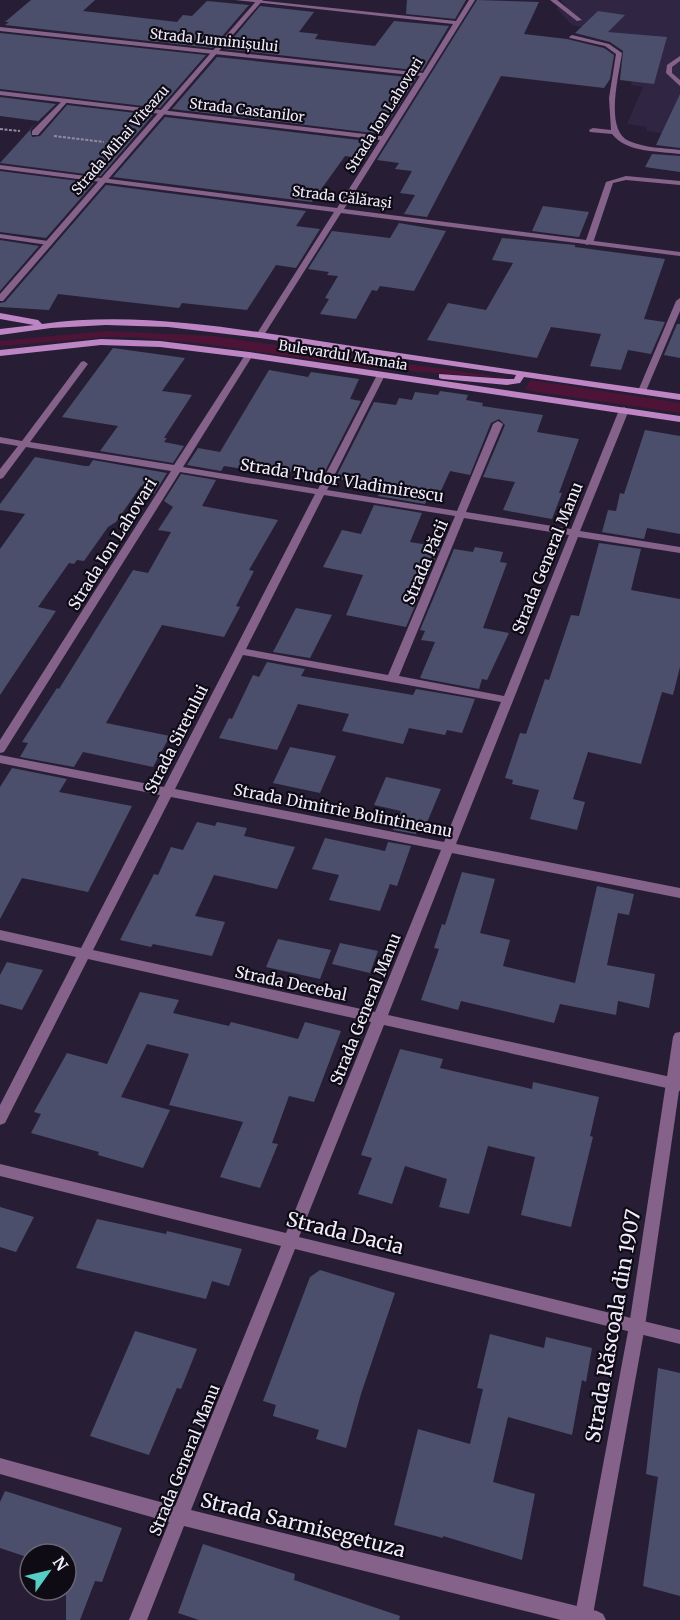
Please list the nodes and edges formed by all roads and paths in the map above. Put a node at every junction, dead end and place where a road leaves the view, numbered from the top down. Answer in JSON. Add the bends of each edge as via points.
{"nodes":[{"id":1,"x":238,"y":0,"type":"edge"},
{"id":2,"x":472,"y":0,"type":"edge"},
{"id":3,"x":554,"y":0,"type":"edge"},
{"id":4,"x":259,"y":1,"type":"edge"},
{"id":5,"x":579,"y":20,"type":"dead end"},
{"id":6,"x":458,"y":23,"type":"junction"},
{"id":7,"x":0,"y":29,"type":"edge"},
{"id":8,"x":572,"y":37,"type":"dead end"},
{"id":9,"x":214,"y":52,"type":"junction"},
{"id":10,"x":680,"y":58,"type":"edge"},
{"id":11,"x":424,"y":75,"type":"junction"},
{"id":12,"x":680,"y":84,"type":"edge"},
{"id":13,"x":0,"y":93,"type":"edge"},
{"id":14,"x":65,"y":101,"type":"junction"},
{"id":15,"x":162,"y":112,"type":"junction"},
{"id":16,"x":593,"y":130,"type":"dead end"},
{"id":17,"x":614,"y":132,"type":"junction"},
{"id":18,"x":35,"y":133,"type":"dead end"},
{"id":19,"x":385,"y":139,"type":"junction"},
{"id":20,"x":680,"y":152,"type":"edge"},
{"id":21,"x":0,"y":167,"type":"edge"},
{"id":22,"x":103,"y":181,"type":"junction"},
{"id":23,"x":680,"y":183,"type":"edge"},
{"id":24,"x":339,"y":211,"type":"junction"},
{"id":25,"x":0,"y":236,"type":"edge"},
{"id":26,"x":48,"y":243,"type":"junction"},
{"id":27,"x":589,"y":243,"type":"junction"},
{"id":28,"x":680,"y":254,"type":"edge"},
{"id":29,"x":0,"y":298,"type":"edge"},
{"id":30,"x":680,"y":301,"type":"edge"},
{"id":31,"x":0,"y":316,"type":"edge"},
{"id":32,"x":51,"y":325,"type":"junction"},
{"id":33,"x":0,"y":332,"type":"edge"},
{"id":34,"x":260,"y":335,"type":"junction"},
{"id":35,"x":0,"y":353,"type":"edge"},
{"id":36,"x":249,"y":355,"type":"junction"},
{"id":37,"x":84,"y":364,"type":"dead end"},
{"id":38,"x":366,"y":373,"type":"junction"},
{"id":39,"x":522,"y":373,"type":"junction"},
{"id":40,"x":381,"y":375,"type":"junction"},
{"id":41,"x":642,"y":391,"type":"junction"},
{"id":42,"x":680,"y":396,"type":"edge"},
{"id":43,"x":624,"y":411,"type":"junction"},
{"id":44,"x":680,"y":419,"type":"edge"},
{"id":45,"x":498,"y":424,"type":"dead end"},
{"id":46,"x":0,"y":440,"type":"edge"},
{"id":47,"x":24,"y":444,"type":"junction"},
{"id":48,"x":177,"y":469,"type":"junction"},
{"id":49,"x":0,"y":477,"type":"edge"},
{"id":50,"x":321,"y":492,"type":"junction"},
{"id":51,"x":461,"y":515,"type":"junction"},
{"id":52,"x":574,"y":533,"type":"junction"},
{"id":53,"x":680,"y":550,"type":"edge"},
{"id":54,"x":240,"y":651,"type":"junction"},
{"id":55,"x":392,"y":679,"type":"junction"},
{"id":56,"x":508,"y":700,"type":"junction"},
{"id":57,"x":0,"y":749,"type":"edge"},
{"id":58,"x":0,"y":759,"type":"edge"},
{"id":59,"x":168,"y":792,"type":"junction"},
{"id":60,"x":448,"y":847,"type":"junction"},
{"id":61,"x":680,"y":893,"type":"edge"},
{"id":62,"x":0,"y":935,"type":"edge"},
{"id":63,"x":84,"y":954,"type":"junction"},
{"id":64,"x":379,"y":1019,"type":"junction"},
{"id":65,"x":680,"y":1037,"type":"edge"},
{"id":66,"x":676,"y":1085,"type":"edge"},
{"id":67,"x":0,"y":1119,"type":"edge"},
{"id":68,"x":0,"y":1170,"type":"edge"},
{"id":69,"x":290,"y":1241,"type":"junction"},
{"id":70,"x":637,"y":1326,"type":"junction"},
{"id":71,"x":680,"y":1337,"type":"edge"},
{"id":72,"x":0,"y":1466,"type":"edge"},
{"id":73,"x":179,"y":1516,"type":"junction"},
{"id":74,"x":588,"y":1619,"type":"edge"},
{"id":75,"x":138,"y":1620,"type":"edge"}],
"edges":[{"from":1,"to":4,"type":"street"},
{"from":2,"to":6,"type":"street","name":"Strada Ion Lahovari"},
{"from":3,"to":5,"type":"street"},
{"from":4,"to":6,"type":"street"},
{"from":4,"to":9,"type":"street","name":"Strada Mihai Viteazu"},
{"from":6,"to":11,"type":"street","name":"Strada Ion Lahovari"},
{"from":7,"to":9,"type":"street","name":"Strada Luminișului"},
{"from":8,"to":17,"type":"street","via":[[607,45],[619,52],[613,92]]},
{"from":9,"to":11,"type":"street","name":"Strada Luminișului"},
{"from":9,"to":15,"type":"street","name":"Strada Mihai Viteazu"},
{"from":10,"to":12,"type":"street","via":[[669,66],[669,73]]},
{"from":11,"to":19,"type":"street","name":"Strada Ion Lahovari"},
{"from":13,"to":14,"type":"street","name":"Strada Castanilor"},
{"from":14,"to":15,"type":"street","name":"Strada Castanilor"},
{"from":14,"to":18,"type":"street"},
{"from":15,"to":19,"type":"street","name":"Strada Castanilor"},
{"from":15,"to":22,"type":"street","name":"Strada Mihai Viteazu"},
{"from":16,"to":17,"type":"street"},
{"from":17,"to":20,"type":"street","via":[[631,144]]},
{"from":19,"to":24,"type":"street","name":"Strada Ion Lahovari"},
{"from":21,"to":22,"type":"street","name":"Strada Călărași"},
{"from":22,"to":24,"type":"street","name":"Strada Călărași"},
{"from":22,"to":26,"type":"street","name":"Strada Mihai Viteazu"},
{"from":23,"to":27,"type":"street","via":[[626,178],[610,182]]},
{"from":24,"to":27,"type":"street","name":"Strada Călărași"},
{"from":24,"to":34,"type":"street","name":"Strada Ion Lahovari"},
{"from":25,"to":26,"type":"street"},
{"from":26,"to":29,"type":"street","name":"Strada Mihai Viteazu"},
{"from":27,"to":28,"type":"street","name":"Strada Călărași"},
{"from":30,"to":41,"type":"street"},
{"from":31,"to":32,"type":"main road"},
{"from":32,"to":33,"type":"main road","name":"Bulevardul Mamaia"},
{"from":32,"to":34,"type":"main road","name":"Bulevardul Mamaia","via":[[168,324]]},
{"from":34,"to":39,"type":"main road","name":"Bulevardul Mamaia"},
{"from":35,"to":36,"type":"main road","name":"Bulevardul Mamaia","via":[[101,342],[160,344]]},
{"from":36,"to":38,"type":"main road","name":"Bulevardul Mamaia"},
{"from":36,"to":48,"type":"street","name":"Strada Ion Lahovari"},
{"from":37,"to":47,"type":"street"},
{"from":38,"to":39,"type":"main road","via":[[507,382],[517,381]]},
{"from":38,"to":40,"type":"main road","name":"Bulevardul Mamaia"},
{"from":39,"to":41,"type":"main road","name":"Bulevardul Mamaia"},
{"from":40,"to":43,"type":"main road","name":"Bulevardul Mamaia"},
{"from":40,"to":50,"type":"street","name":"Strada Siretului"},
{"from":41,"to":42,"type":"main road","name":"Bulevardul Mamaia"},
{"from":43,"to":44,"type":"main road","name":"Bulevardul Mamaia"},
{"from":43,"to":52,"type":"street","name":"Strada General Manu"},
{"from":45,"to":51,"type":"street","name":"Strada Păcii"},
{"from":46,"to":47,"type":"street","name":"Strada Tudor Vladimirescu"},
{"from":47,"to":48,"type":"street","name":"Strada Tudor Vladimirescu"},
{"from":47,"to":49,"type":"street"},
{"from":48,"to":50,"type":"street","name":"Strada Tudor Vladimirescu"},
{"from":48,"to":57,"type":"street","name":"Strada Ion Lahovari"},
{"from":50,"to":51,"type":"street","name":"Strada Tudor Vladimirescu"},
{"from":50,"to":54,"type":"street","name":"Strada Siretului"},
{"from":51,"to":52,"type":"street","name":"Strada Tudor Vladimirescu"},
{"from":51,"to":55,"type":"street","name":"Strada Păcii"},
{"from":52,"to":53,"type":"street","name":"Strada Tudor Vladimirescu"},
{"from":52,"to":56,"type":"street","name":"Strada General Manu"},
{"from":54,"to":55,"type":"street"},
{"from":54,"to":59,"type":"street","name":"Strada Siretului"},
{"from":55,"to":56,"type":"street"},
{"from":56,"to":60,"type":"street","name":"Strada General Manu"},
{"from":58,"to":59,"type":"street","name":"Strada Dimitrie Bolintineanu"},
{"from":59,"to":60,"type":"street","name":"Strada Dimitrie Bolintineanu"},
{"from":59,"to":63,"type":"street","name":"Strada Siretului"},
{"from":60,"to":61,"type":"street","name":"Strada Dimitrie Bolintineanu"},
{"from":60,"to":64,"type":"street","name":"Strada General Manu"},
{"from":62,"to":63,"type":"street","name":"Strada Decebal"},
{"from":63,"to":64,"type":"street","name":"Strada Decebal"},
{"from":63,"to":67,"type":"street","name":"Strada Siretului"},
{"from":64,"to":66,"type":"street","name":"Strada Decebal"},
{"from":64,"to":69,"type":"street","name":"Strada General Manu"},
{"from":65,"to":66,"type":"street","name":"Strada Răscoala din 1907"},
{"from":66,"to":70,"type":"street","name":"Strada Răscoala din 1907"},
{"from":68,"to":69,"type":"street","name":"Strada Dacia"},
{"from":69,"to":70,"type":"street","name":"Strada Dacia"},
{"from":69,"to":73,"type":"street","name":"Strada General Manu"},
{"from":70,"to":71,"type":"street","name":"Strada Dacia"},
{"from":70,"to":74,"type":"street","name":"Strada Răscoala din 1907"},
{"from":72,"to":73,"type":"street","name":"Strada Sarmisegetuza"},
{"from":73,"to":74,"type":"street","name":"Strada Sarmisegetuza"},
{"from":73,"to":75,"type":"street","name":"Strada General Manu"}]}
